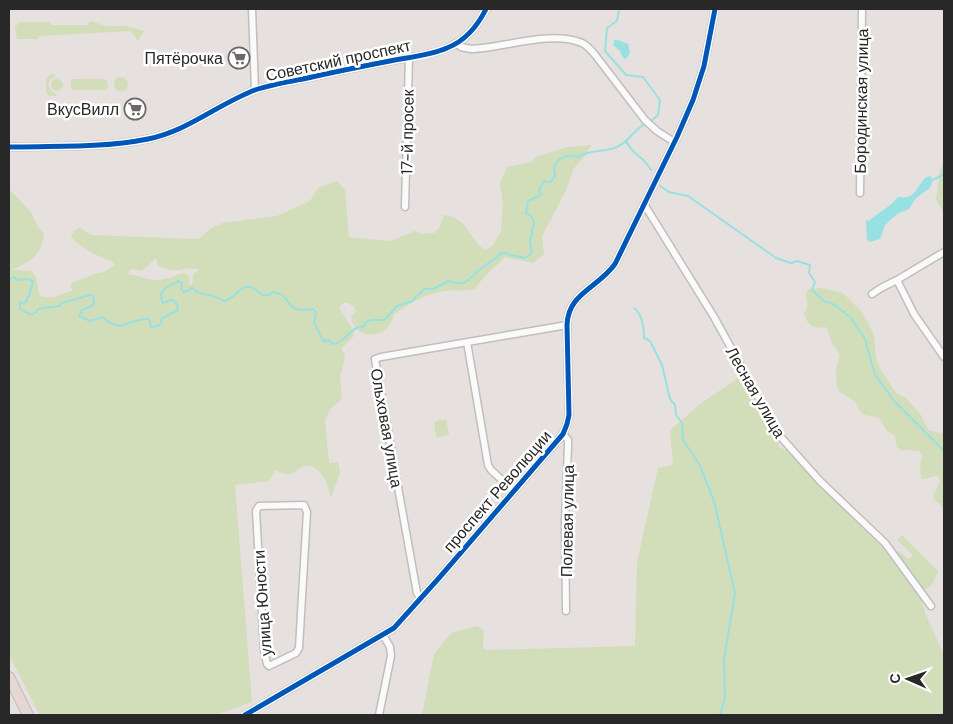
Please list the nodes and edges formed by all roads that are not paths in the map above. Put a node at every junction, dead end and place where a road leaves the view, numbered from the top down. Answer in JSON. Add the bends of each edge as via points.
{"nodes":[{"id":1,"x":252,"y":9,"type":"edge"},
{"id":2,"x":486,"y":9,"type":"edge"},
{"id":3,"x":715,"y":9,"type":"edge"},
{"id":4,"x":862,"y":9,"type":"edge"},
{"id":5,"x":456,"y":43,"type":"junction"},
{"id":6,"x":409,"y":58,"type":"junction"},
{"id":7,"x":255,"y":90,"type":"junction"},
{"id":8,"x":674,"y":142,"type":"junction"},
{"id":9,"x":9,"y":147,"type":"edge"},
{"id":10,"x":860,"y":193,"type":"dead end"},
{"id":11,"x":644,"y":204,"type":"junction"},
{"id":12,"x":406,"y":207,"type":"dead end"},
{"id":13,"x":944,"y":252,"type":"edge"},
{"id":14,"x":897,"y":280,"type":"junction"},
{"id":15,"x":872,"y":294,"type":"dead end"},
{"id":16,"x":567,"y":325,"type":"junction"},
{"id":17,"x":467,"y":342,"type":"junction"},
{"id":18,"x":944,"y":358,"type":"edge"},
{"id":19,"x":563,"y":434,"type":"junction"},
{"id":20,"x":514,"y":492,"type":"junction"},
{"id":21,"x":304,"y":540,"type":"joint"},
{"id":22,"x":421,"y":599,"type":"junction"},
{"id":23,"x":931,"y":606,"type":"dead end"},
{"id":24,"x":566,"y":610,"type":"dead end"},
{"id":25,"x":383,"y":635,"type":"junction"},
{"id":26,"x":9,"y":677,"type":"edge"},
{"id":27,"x":28,"y":715,"type":"edge"},
{"id":28,"x":245,"y":715,"type":"edge"},
{"id":29,"x":380,"y":715,"type":"edge"}],
"edges":[{"from":1,"to":7,"type":"street"},
{"from":2,"to":5,"type":"street","name":"Советский проспект","via":[[474,28]]},
{"from":3,"to":8,"type":"street","name":"проспект Революции","via":[[699,86]]},
{"from":4,"to":10,"type":"street","name":"Бородинская улица"},
{"from":5,"to":6,"type":"street","name":"Советский проспект"},
{"from":5,"to":8,"type":"street","via":[[471,49],[552,39],[581,43],[596,56],[652,128]]},
{"from":6,"to":7,"type":"street","name":"Советский проспект"},
{"from":6,"to":12,"type":"street","name":"17-й просек"},
{"from":7,"to":9,"type":"street","name":"Советский проспект","via":[[177,130],[154,137],[114,144]]},
{"from":8,"to":11,"type":"street","name":"проспект Революции"},
{"from":11,"to":16,"type":"street","name":"проспект Революции","via":[[615,264],[609,273],[572,304]]},
{"from":11,"to":23,"type":"street","name":"Лесная улица","via":[[714,317],[779,435],[820,481],[884,543]]},
{"from":13,"to":14,"type":"street"},
{"from":14,"to":15,"type":"street"},
{"from":14,"to":18,"type":"street","via":[[917,319]]},
{"from":16,"to":17,"type":"street","name":"Ольховая улица"},
{"from":16,"to":19,"type":"street","name":"проспект Революции","via":[[568,415]]},
{"from":17,"to":20,"type":"street","via":[[489,468]]},
{"from":17,"to":22,"type":"street","name":"Ольховая улица","via":[[375,359],[417,593]]},
{"from":19,"to":20,"type":"street","name":"проспект Революции"},
{"from":19,"to":24,"type":"street","name":"Полевая улица","via":[[568,440]]},
{"from":20,"to":22,"type":"street","name":"проспект Революции"},
{"from":21,"to":21,"type":"street","name":"улица Юности","via":[[299,648],[296,653],[269,666],[264,650],[257,508],[304,505],[307,512]]},
{"from":22,"to":25,"type":"street","name":"проспект Революции"},
{"from":25,"to":28,"type":"street","name":"проспект Революции"},
{"from":25,"to":29,"type":"street","via":[[392,656]]},
{"from":26,"to":27,"type":"highway"}]}
